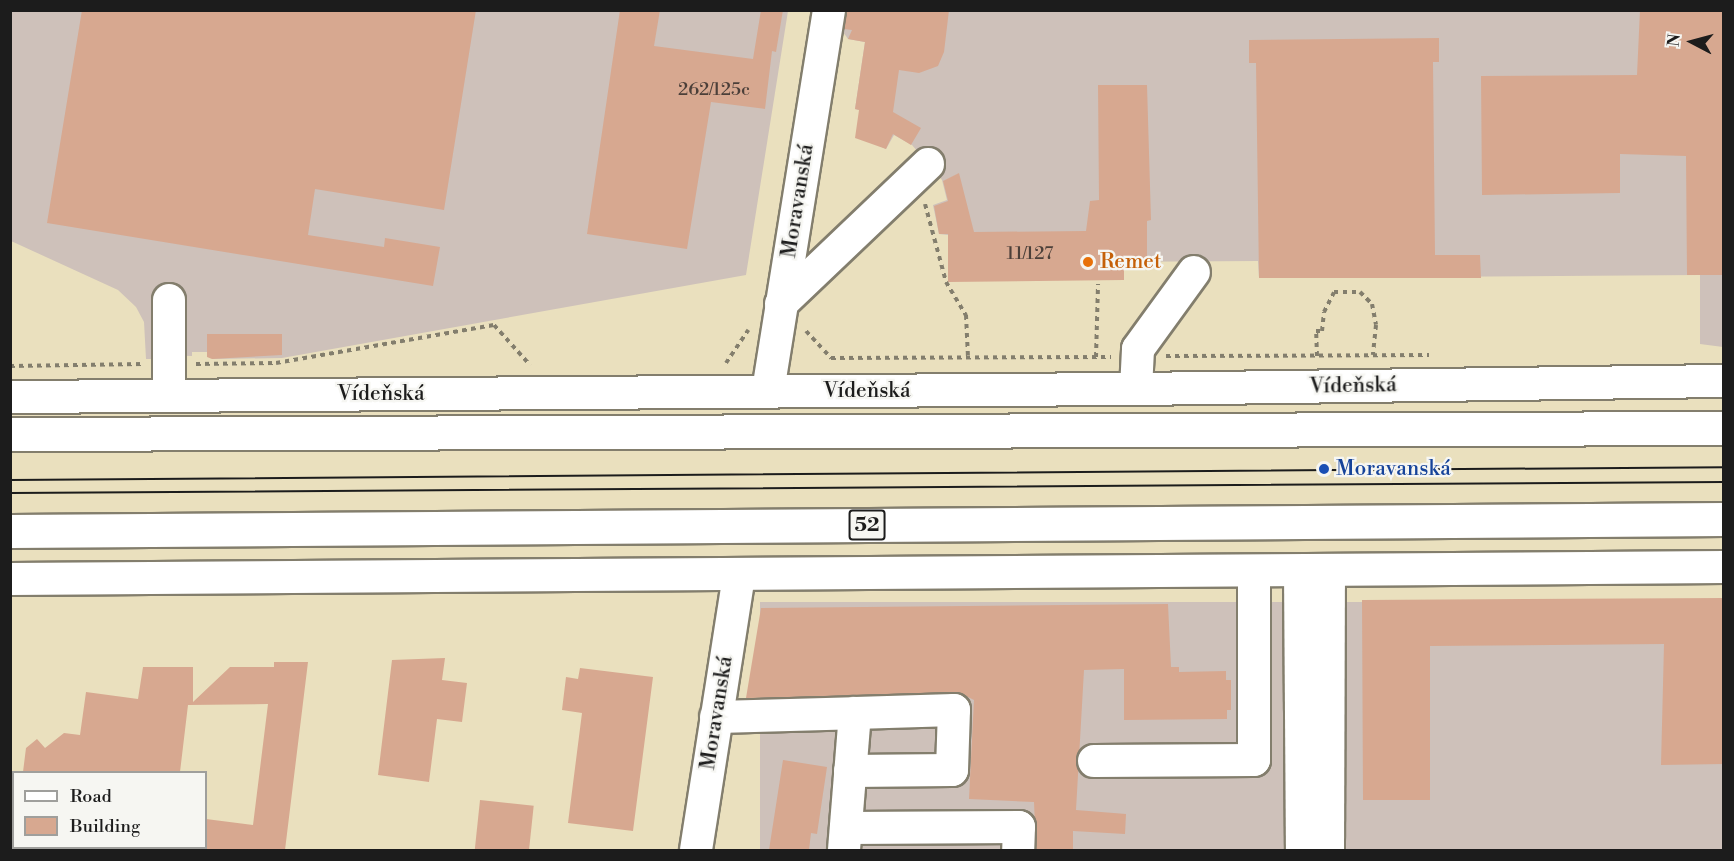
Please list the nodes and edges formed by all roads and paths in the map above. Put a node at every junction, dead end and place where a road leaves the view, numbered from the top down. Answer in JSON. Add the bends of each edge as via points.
{"nodes":[{"id":1,"x":829,"y":10,"type":"edge"},
{"id":2,"x":919,"y":172,"type":"joint"},
{"id":3,"x":1194,"y":273,"type":"dead end"},
{"id":4,"x":1098,"y":284,"type":"dead end"},
{"id":5,"x":169,"y":300,"type":"dead end"},
{"id":6,"x":781,"y":304,"type":"junction"},
{"id":7,"x":1373,"y":355,"type":"dead end"},
{"id":8,"x":1169,"y":356,"type":"dead end"},
{"id":9,"x":968,"y":357,"type":"junction"},
{"id":10,"x":717,"y":363,"type":"dead end"},
{"id":11,"x":169,"y":364,"type":"junction"},
{"id":12,"x":540,"y":365,"type":"dead end"},
{"id":13,"x":10,"y":366,"type":"edge"},
{"id":14,"x":1724,"y":381,"type":"edge"},
{"id":15,"x":1136,"y":389,"type":"junction"},
{"id":16,"x":768,"y":391,"type":"junction"},
{"id":17,"x":169,"y":395,"type":"junction"},
{"id":18,"x":10,"y":397,"type":"edge"},
{"id":19,"x":1724,"y":428,"type":"edge"},
{"id":20,"x":10,"y":434,"type":"edge"},
{"id":21,"x":1724,"y":519,"type":"edge"},
{"id":22,"x":10,"y":531,"type":"edge"},
{"id":23,"x":1724,"y":567,"type":"edge"},
{"id":24,"x":1315,"y":571,"type":"junction"},
{"id":25,"x":1254,"y":572,"type":"junction"},
{"id":26,"x":739,"y":576,"type":"junction"},
{"id":27,"x":10,"y":579,"type":"edge"},
{"id":28,"x":855,"y":713,"type":"junction"},
{"id":29,"x":716,"y":717,"type":"junction"},
{"id":30,"x":1094,"y":761,"type":"dead end"},
{"id":31,"x":850,"y":771,"type":"junction"},
{"id":32,"x":845,"y":839,"type":"edge"},
{"id":33,"x":696,"y":850,"type":"edge"},
{"id":34,"x":1018,"y":850,"type":"edge"},
{"id":35,"x":1302,"y":850,"type":"edge"},
{"id":36,"x":1328,"y":850,"type":"edge"}],
"edges":[{"from":1,"to":6,"type":"street","name":"Moravanská"},
{"from":2,"to":6,"type":"street"},
{"from":2,"to":9,"type":"path","via":[[946,282],[966,315]]},
{"from":3,"to":15,"type":"street","via":[[1138,350]]},
{"from":4,"to":9,"type":"path","via":[[1096,357]]},
{"from":5,"to":11,"type":"street"},
{"from":6,"to":9,"type":"path","via":[[831,358]]},
{"from":6,"to":10,"type":"path","via":[[764,304],[729,363]]},
{"from":6,"to":16,"type":"street","name":"Moravanská"},
{"from":7,"to":8,"type":"path","via":[[1376,325],[1372,304],[1360,292],[1334,292],[1324,312],[1322,331],[1316,331],[1317,356]]},
{"from":11,"to":12,"type":"path","via":[[276,363],[494,325],[528,365]]},
{"from":11,"to":13,"type":"path"},
{"from":11,"to":17,"type":"street"},
{"from":14,"to":15,"type":"street","name":"Vídeňská"},
{"from":15,"to":16,"type":"street","name":"Vídeňská"},
{"from":16,"to":17,"type":"street","name":"Vídeňská"},
{"from":17,"to":18,"type":"street","name":"Vídeňská"},
{"from":19,"to":20,"type":"highway","name":"Vídeňská"},
{"from":21,"to":22,"type":"highway","number":"52"},
{"from":23,"to":24,"type":"street"},
{"from":24,"to":25,"type":"street"},
{"from":24,"to":35,"type":"street"},
{"from":24,"to":36,"type":"street"},
{"from":25,"to":26,"type":"street"},
{"from":25,"to":30,"type":"street","via":[[1254,760]]},
{"from":26,"to":27,"type":"street"},
{"from":26,"to":29,"type":"street","name":"Moravanská"},
{"from":28,"to":29,"type":"street"},
{"from":28,"to":31,"type":"street"},
{"from":28,"to":31,"type":"street","via":[[954,710],[952,770]]},
{"from":29,"to":33,"type":"street","name":"Moravanská"},
{"from":31,"to":32,"type":"street"},
{"from":32,"to":34,"type":"street","via":[[1019,827]]}]}
